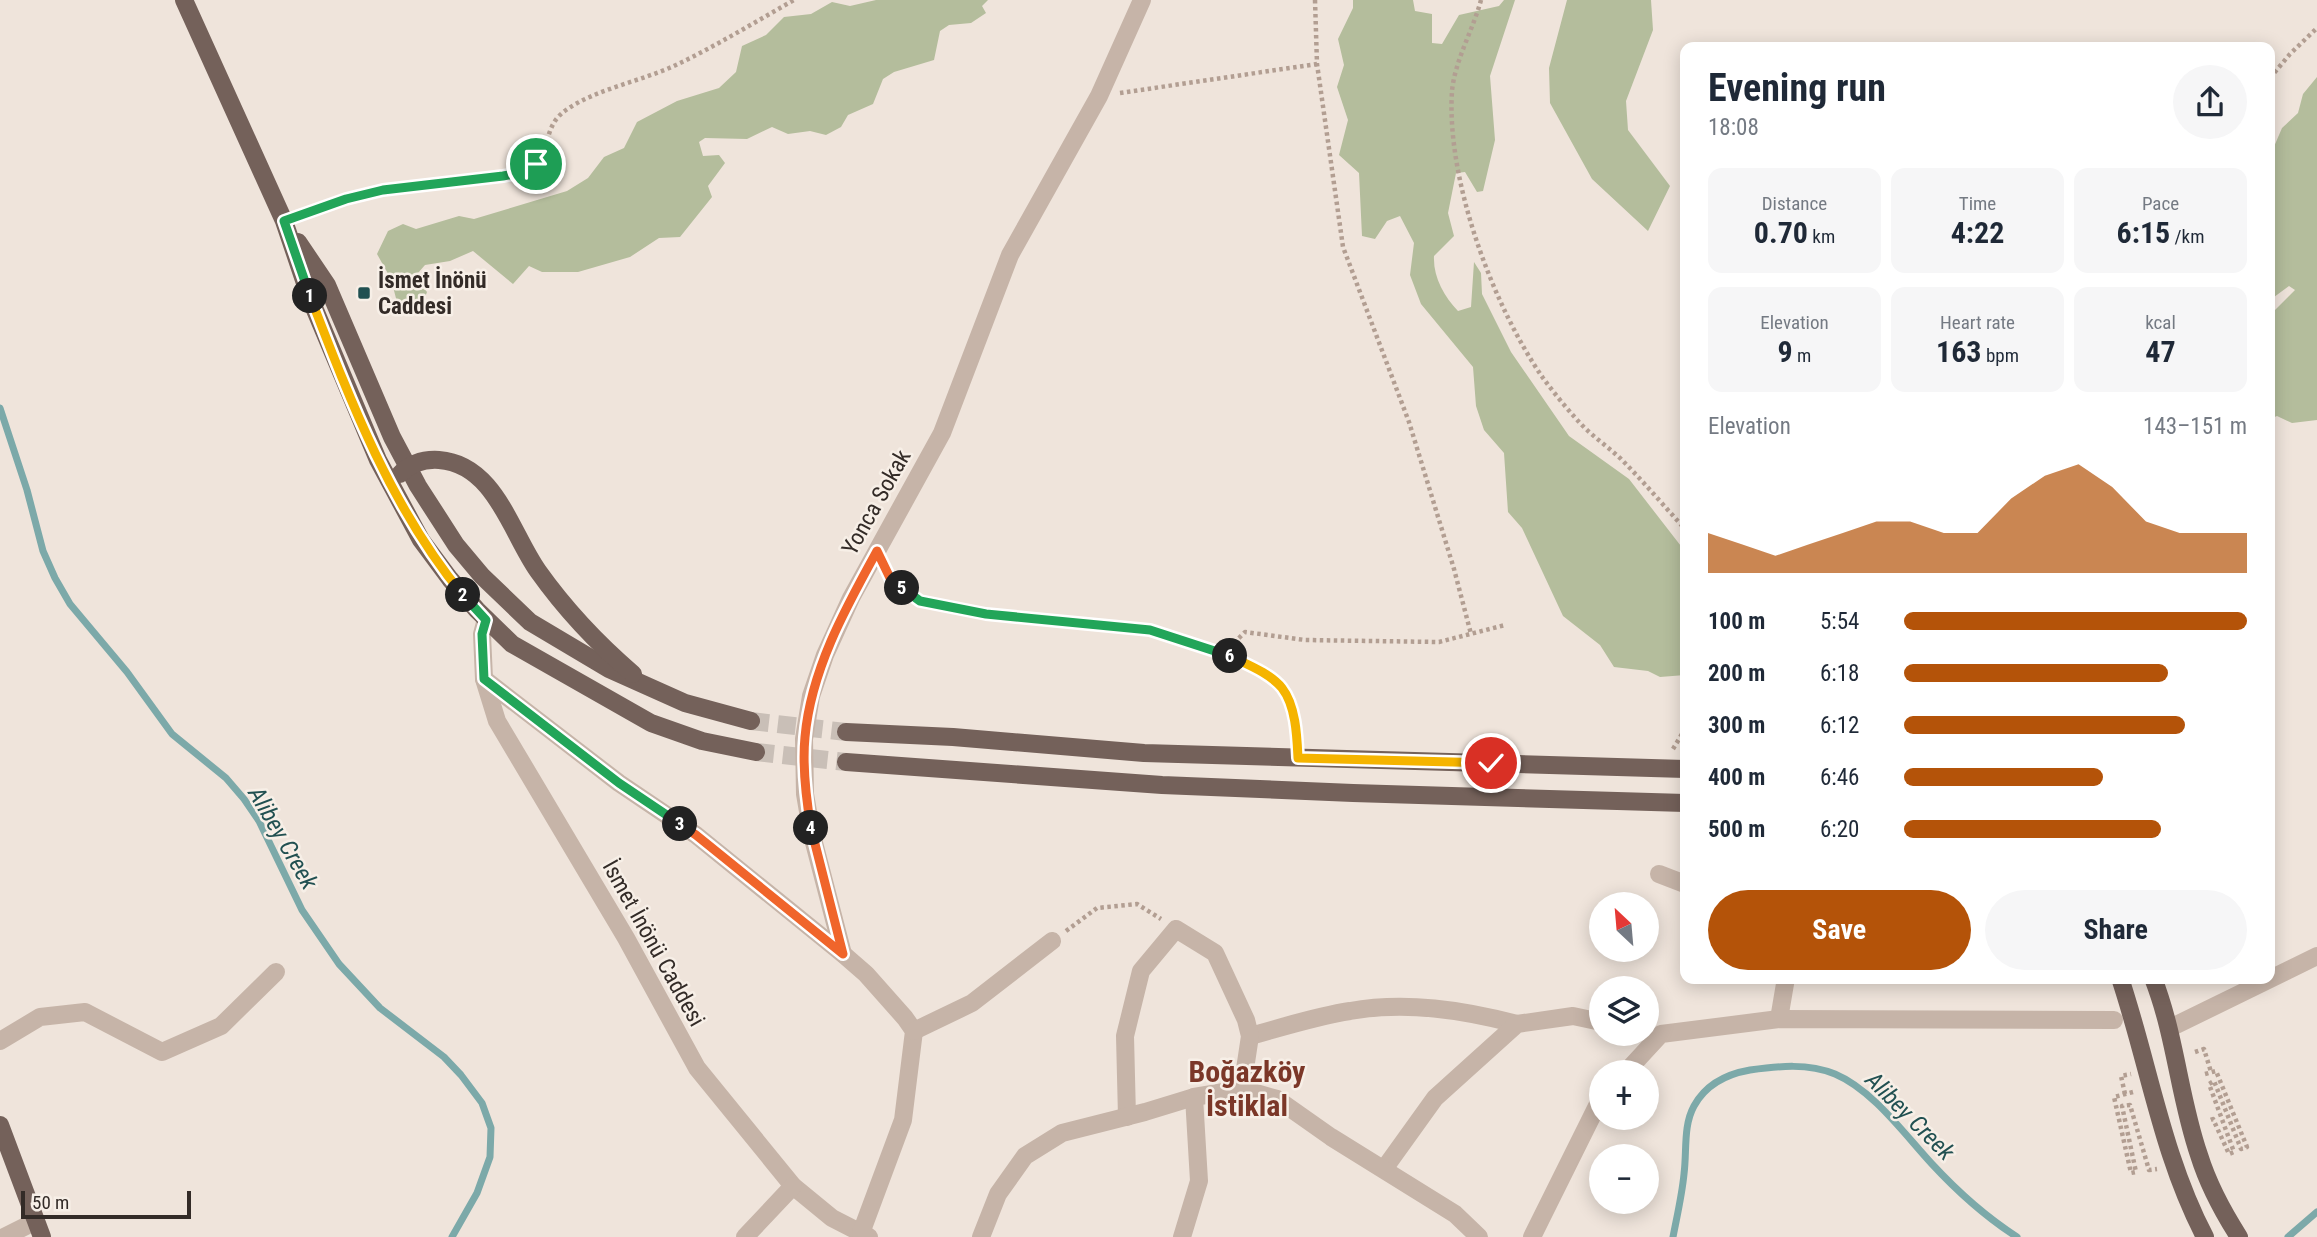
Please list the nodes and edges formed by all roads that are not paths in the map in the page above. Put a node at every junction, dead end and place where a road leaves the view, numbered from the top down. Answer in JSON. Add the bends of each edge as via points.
{"nodes":[{"id":1,"x":184,"y":0,"type":"edge"},
{"id":2,"x":1142,"y":0,"type":"edge"},
{"id":3,"x":284,"y":221,"type":"junction"},
{"id":4,"x":407,"y":467,"type":"junction"},
{"id":5,"x":390,"y":484,"type":"junction"},
{"id":6,"x":496,"y":590,"type":"junction"},
{"id":7,"x":486,"y":620,"type":"junction"},
{"id":8,"x":484,"y":679,"type":"junction"},
{"id":9,"x":650,"y":688,"type":"junction"},
{"id":10,"x":751,"y":721,"type":"tunnel mouth"},
{"id":11,"x":846,"y":732,"type":"tunnel mouth"},
{"id":12,"x":755,"y":752,"type":"tunnel mouth"},
{"id":13,"x":846,"y":762,"type":"tunnel mouth"},
{"id":14,"x":1680,"y":769,"type":"edge"},
{"id":15,"x":1680,"y":803,"type":"edge"},
{"id":16,"x":1659,"y":874,"type":"dead end"},
{"id":17,"x":1680,"y":882,"type":"edge"},
{"id":18,"x":1052,"y":942,"type":"road end"},
{"id":19,"x":843,"y":954,"type":"junction"},
{"id":20,"x":2317,"y":956,"type":"edge"},
{"id":21,"x":276,"y":972,"type":"dead end"},
{"id":22,"x":2275,"y":977,"type":"edge"},
{"id":23,"x":1785,"y":984,"type":"edge"},
{"id":24,"x":2122,"y":984,"type":"edge"},
{"id":25,"x":2155,"y":984,"type":"edge"},
{"id":26,"x":2260,"y":984,"type":"edge"},
{"id":27,"x":1589,"y":1019,"type":"edge"},
{"id":28,"x":1779,"y":1019,"type":"junction"},
{"id":29,"x":2114,"y":1020,"type":"dead end"},
{"id":30,"x":1517,"y":1024,"type":"junction"},
{"id":31,"x":2170,"y":1028,"type":"junction"},
{"id":32,"x":914,"y":1031,"type":"junction"},
{"id":33,"x":1659,"y":1031,"type":"edge"},
{"id":34,"x":1250,"y":1036,"type":"junction"},
{"id":35,"x":0,"y":1041,"type":"edge"},
{"id":36,"x":1241,"y":1089,"type":"junction"},
{"id":37,"x":1194,"y":1097,"type":"junction"},
{"id":38,"x":1127,"y":1117,"type":"junction"},
{"id":39,"x":1589,"y":1122,"type":"edge"},
{"id":40,"x":0,"y":1125,"type":"edge"},
{"id":41,"x":1384,"y":1168,"type":"junction"},
{"id":42,"x":793,"y":1186,"type":"junction"},
{"id":43,"x":39,"y":1229,"type":"edge"},
{"id":44,"x":2203,"y":1233,"type":"edge"},
{"id":45,"x":864,"y":1236,"type":"edge"},
{"id":46,"x":4,"y":1237,"type":"edge"},
{"id":47,"x":745,"y":1237,"type":"edge"},
{"id":48,"x":981,"y":1237,"type":"edge"},
{"id":49,"x":1182,"y":1237,"type":"edge"},
{"id":50,"x":1479,"y":1237,"type":"edge"},
{"id":51,"x":1532,"y":1237,"type":"edge"},
{"id":52,"x":2239,"y":1237,"type":"edge"}],
"edges":[{"from":1,"to":3,"type":"main road"},
{"from":2,"to":19,"type":"street","name":"Yonca Sokak","via":[[1099,96],[1010,255],[942,433],[851,598],[811,696],[804,739],[806,794]]},
{"from":3,"to":4,"type":"main road","via":[[327,285]]},
{"from":3,"to":5,"type":"main road","via":[[310,298]]},
{"from":4,"to":5,"type":"main road"},
{"from":4,"to":6,"type":"main road","via":[[456,545]]},
{"from":4,"to":9,"type":"main road","via":[[427,459],[452,461],[477,475],[560,598],[617,660]]},
{"from":5,"to":7,"type":"main road","via":[[421,540]]},
{"from":6,"to":7,"type":"main road"},
{"from":6,"to":9,"type":"main road","via":[[530,622]]},
{"from":7,"to":8,"type":"street","name":"İsmet İnönü Caddesi","via":[[482,634]]},
{"from":7,"to":12,"type":"main road","via":[[512,644],[651,723],[702,741]]},
{"from":8,"to":19,"type":"street","via":[[619,783],[696,835]]},
{"from":8,"to":42,"type":"street","name":"İsmet İnönü Caddesi","via":[[497,721],[626,938],[696,1068]]},
{"from":9,"to":10,"type":"main road"},
{"from":11,"to":14,"type":"main road","via":[[1144,753]]},
{"from":13,"to":15,"type":"main road","via":[[1176,786]]},
{"from":16,"to":17,"type":"street"},
{"from":18,"to":32,"type":"street","via":[[972,1003]]},
{"from":19,"to":32,"type":"street"},
{"from":20,"to":22,"type":"street"},
{"from":21,"to":35,"type":"street","via":[[221,1026],[162,1052],[85,1012],[40,1017]]},
{"from":23,"to":28,"type":"street"},
{"from":24,"to":44,"type":"main road","via":[[2179,1182]]},
{"from":25,"to":31,"type":"main road"},
{"from":26,"to":31,"type":"street"},
{"from":27,"to":30,"type":"street","via":[[1573,1016]]},
{"from":28,"to":29,"type":"street"},
{"from":28,"to":33,"type":"street"},
{"from":30,"to":34,"type":"street","via":[[1473,1013],[1411,1007],[1352,1010]]},
{"from":30,"to":41,"type":"street","via":[[1435,1098]]},
{"from":31,"to":52,"type":"main road","via":[[2199,1155]]},
{"from":32,"to":45,"type":"street","via":[[902,1120]]},
{"from":34,"to":36,"type":"street"},
{"from":34,"to":38,"type":"street","via":[[1215,953],[1176,929],[1141,971],[1125,1036]]},
{"from":36,"to":37,"type":"street"},
{"from":36,"to":41,"type":"street","via":[[1277,1099]]},
{"from":37,"to":38,"type":"street"},
{"from":37,"to":49,"type":"street","via":[[1199,1181]]},
{"from":38,"to":48,"type":"street","via":[[1062,1133],[1025,1156],[998,1194]]},
{"from":39,"to":51,"type":"street"},
{"from":40,"to":43,"type":"main road"},
{"from":41,"to":50,"type":"street","via":[[1455,1214]]},
{"from":42,"to":45,"type":"street","name":"İsmet İnönü Caddesi","via":[[832,1218]]},
{"from":42,"to":47,"type":"street"},
{"from":43,"to":46,"type":"street"}]}
